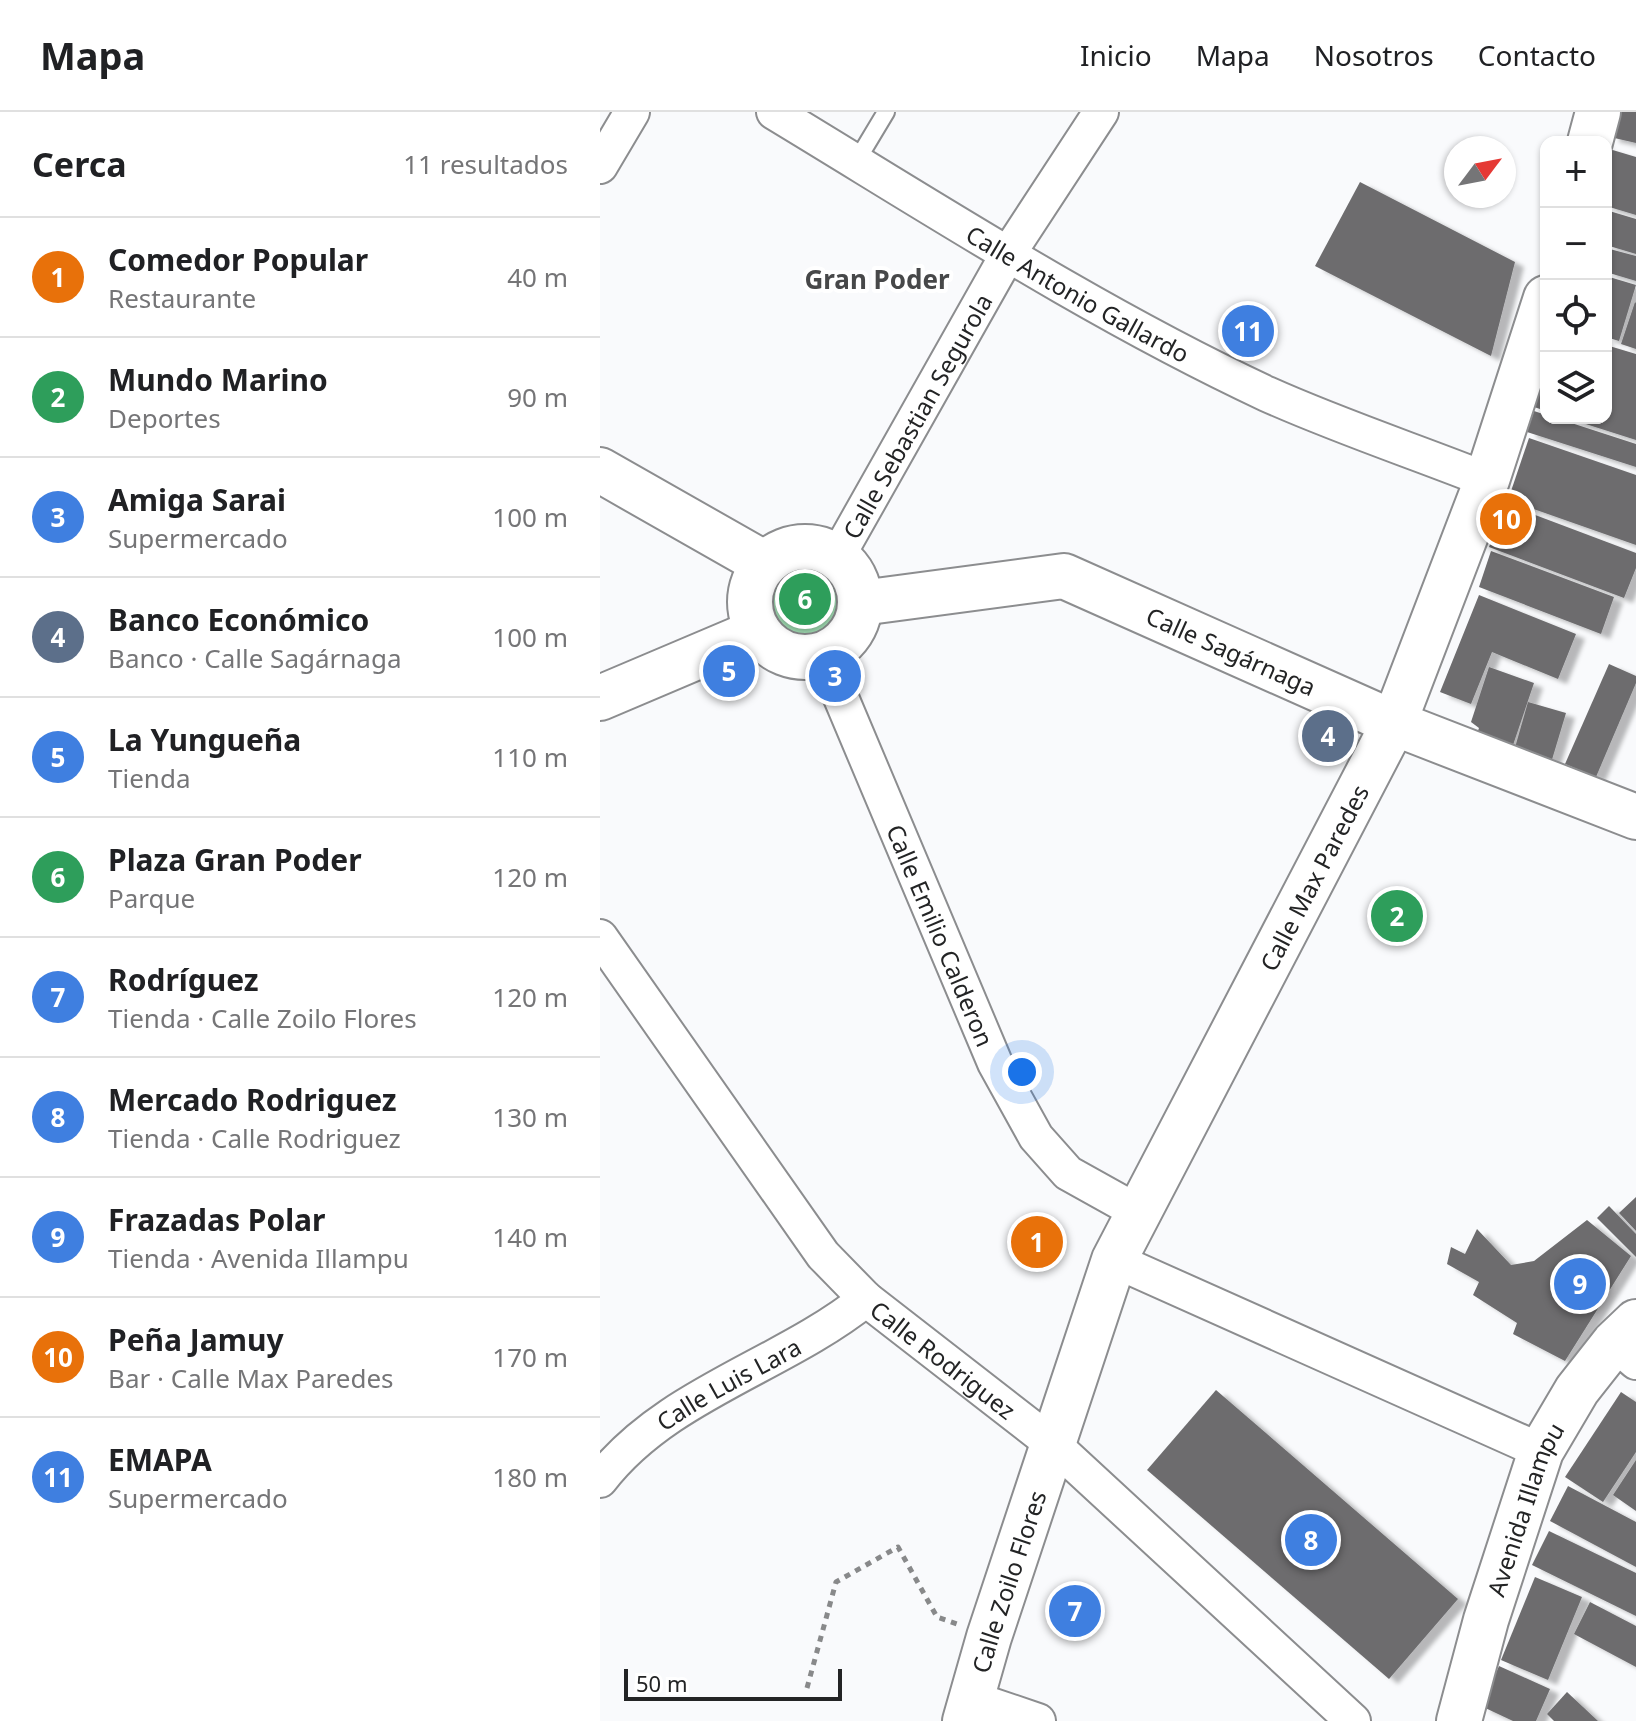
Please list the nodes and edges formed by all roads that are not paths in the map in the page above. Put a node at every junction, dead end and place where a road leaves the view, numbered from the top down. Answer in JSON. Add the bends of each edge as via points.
{"nodes":[{"id":1,"x":632,"y":112,"type":"edge"},
{"id":2,"x":774,"y":112,"type":"edge"},
{"id":3,"x":886,"y":112,"type":"edge"},
{"id":4,"x":1101,"y":112,"type":"edge"},
{"id":5,"x":1598,"y":112,"type":"edge"},
{"id":6,"x":1592,"y":136,"type":"edge"},
{"id":7,"x":856,"y":162,"type":"junction"},
{"id":8,"x":600,"y":166,"type":"edge"},
{"id":9,"x":1008,"y":254,"type":"junction"},
{"id":10,"x":1540,"y":317,"type":"edge"},
{"id":11,"x":600,"y":470,"type":"edge"},
{"id":12,"x":1487,"y":480,"type":"junction"},
{"id":13,"x":837,"y":557,"type":"junction"},
{"id":14,"x":765,"y":564,"type":"junction"},
{"id":15,"x":861,"y":603,"type":"junction"},
{"id":16,"x":758,"y":631,"type":"junction"},
{"id":17,"x":823,"y":655,"type":"junction"},
{"id":18,"x":600,"y":698,"type":"edge"},
{"id":19,"x":1394,"y":723,"type":"junction"},
{"id":20,"x":1636,"y":817,"type":"edge"},
{"id":21,"x":600,"y":937,"type":"edge"},
{"id":22,"x":1138,"y":1212,"type":"junction"},
{"id":23,"x":1114,"y":1260,"type":"junction"},
{"id":24,"x":866,"y":1299,"type":"junction"},
{"id":25,"x":1629,"y":1342,"type":"edge"},
{"id":26,"x":1054,"y":1445,"type":"junction"},
{"id":27,"x":1541,"y":1451,"type":"junction"},
{"id":28,"x":600,"y":1480,"type":"edge"},
{"id":29,"x":968,"y":1709,"type":"edge"},
{"id":30,"x":1038,"y":1721,"type":"edge"},
{"id":31,"x":1353,"y":1721,"type":"edge"},
{"id":32,"x":1459,"y":1721,"type":"edge"}],
"edges":[{"from":1,"to":8,"type":"street"},
{"from":2,"to":7,"type":"street","name":"Calle Antonio Gallardo"},
{"from":3,"to":7,"type":"lane"},
{"from":4,"to":9,"type":"street","name":"Calle Sebastian Segurola"},
{"from":5,"to":6,"type":"main road"},
{"from":7,"to":9,"type":"street","name":"Calle Antonio Gallardo"},
{"from":9,"to":12,"type":"street","name":"Calle Antonio Gallardo","via":[[1269,394]]},
{"from":9,"to":13,"type":"street","name":"Calle Sebastian Segurola"},
{"from":10,"to":12,"type":"main road","name":"Calle Max Paredes"},
{"from":11,"to":14,"type":"main road"},
{"from":12,"to":19,"type":"main road","name":"Calle Max Paredes"},
{"from":13,"to":14,"type":"main road","via":[[823,550],[792,549]]},
{"from":13,"to":15,"type":"main road","via":[[850,570]]},
{"from":14,"to":16,"type":"main road","via":[[750,597]]},
{"from":15,"to":17,"type":"main road","via":[[850,635]]},
{"from":15,"to":19,"type":"main road","name":"Calle Sagárnaga","via":[[1064,576]]},
{"from":16,"to":17,"type":"main road","via":[[787,654]]},
{"from":16,"to":18,"type":"main road"},
{"from":17,"to":22,"type":"street","name":"Calle Emilio Calderon","via":[[995,1063],[1036,1137],[1068,1173]]},
{"from":19,"to":20,"type":"main road","name":"Calle Sagárnaga"},
{"from":19,"to":22,"type":"main road","name":"Calle Max Paredes"},
{"from":21,"to":24,"type":"street","name":"Calle Rodriguez","via":[[823,1255]]},
{"from":22,"to":23,"type":"main road","name":"Calle Max Paredes"},
{"from":23,"to":26,"type":"main road","name":"Calle Max Paredes"},
{"from":23,"to":27,"type":"street"},
{"from":24,"to":26,"type":"street","name":"Calle Rodriguez"},
{"from":24,"to":28,"type":"street","name":"Calle Luis Lara","via":[[831,1327],[695,1400],[617,1458]]},
{"from":25,"to":27,"type":"main road","name":"Avenida Illampu","via":[[1577,1390]]},
{"from":26,"to":29,"type":"main road","name":"Calle Zoilo Flores"},
{"from":26,"to":31,"type":"street","name":"Calle Rodriguez"},
{"from":27,"to":32,"type":"main road","name":"Avenida Illampu"},
{"from":29,"to":30,"type":"street"}]}
